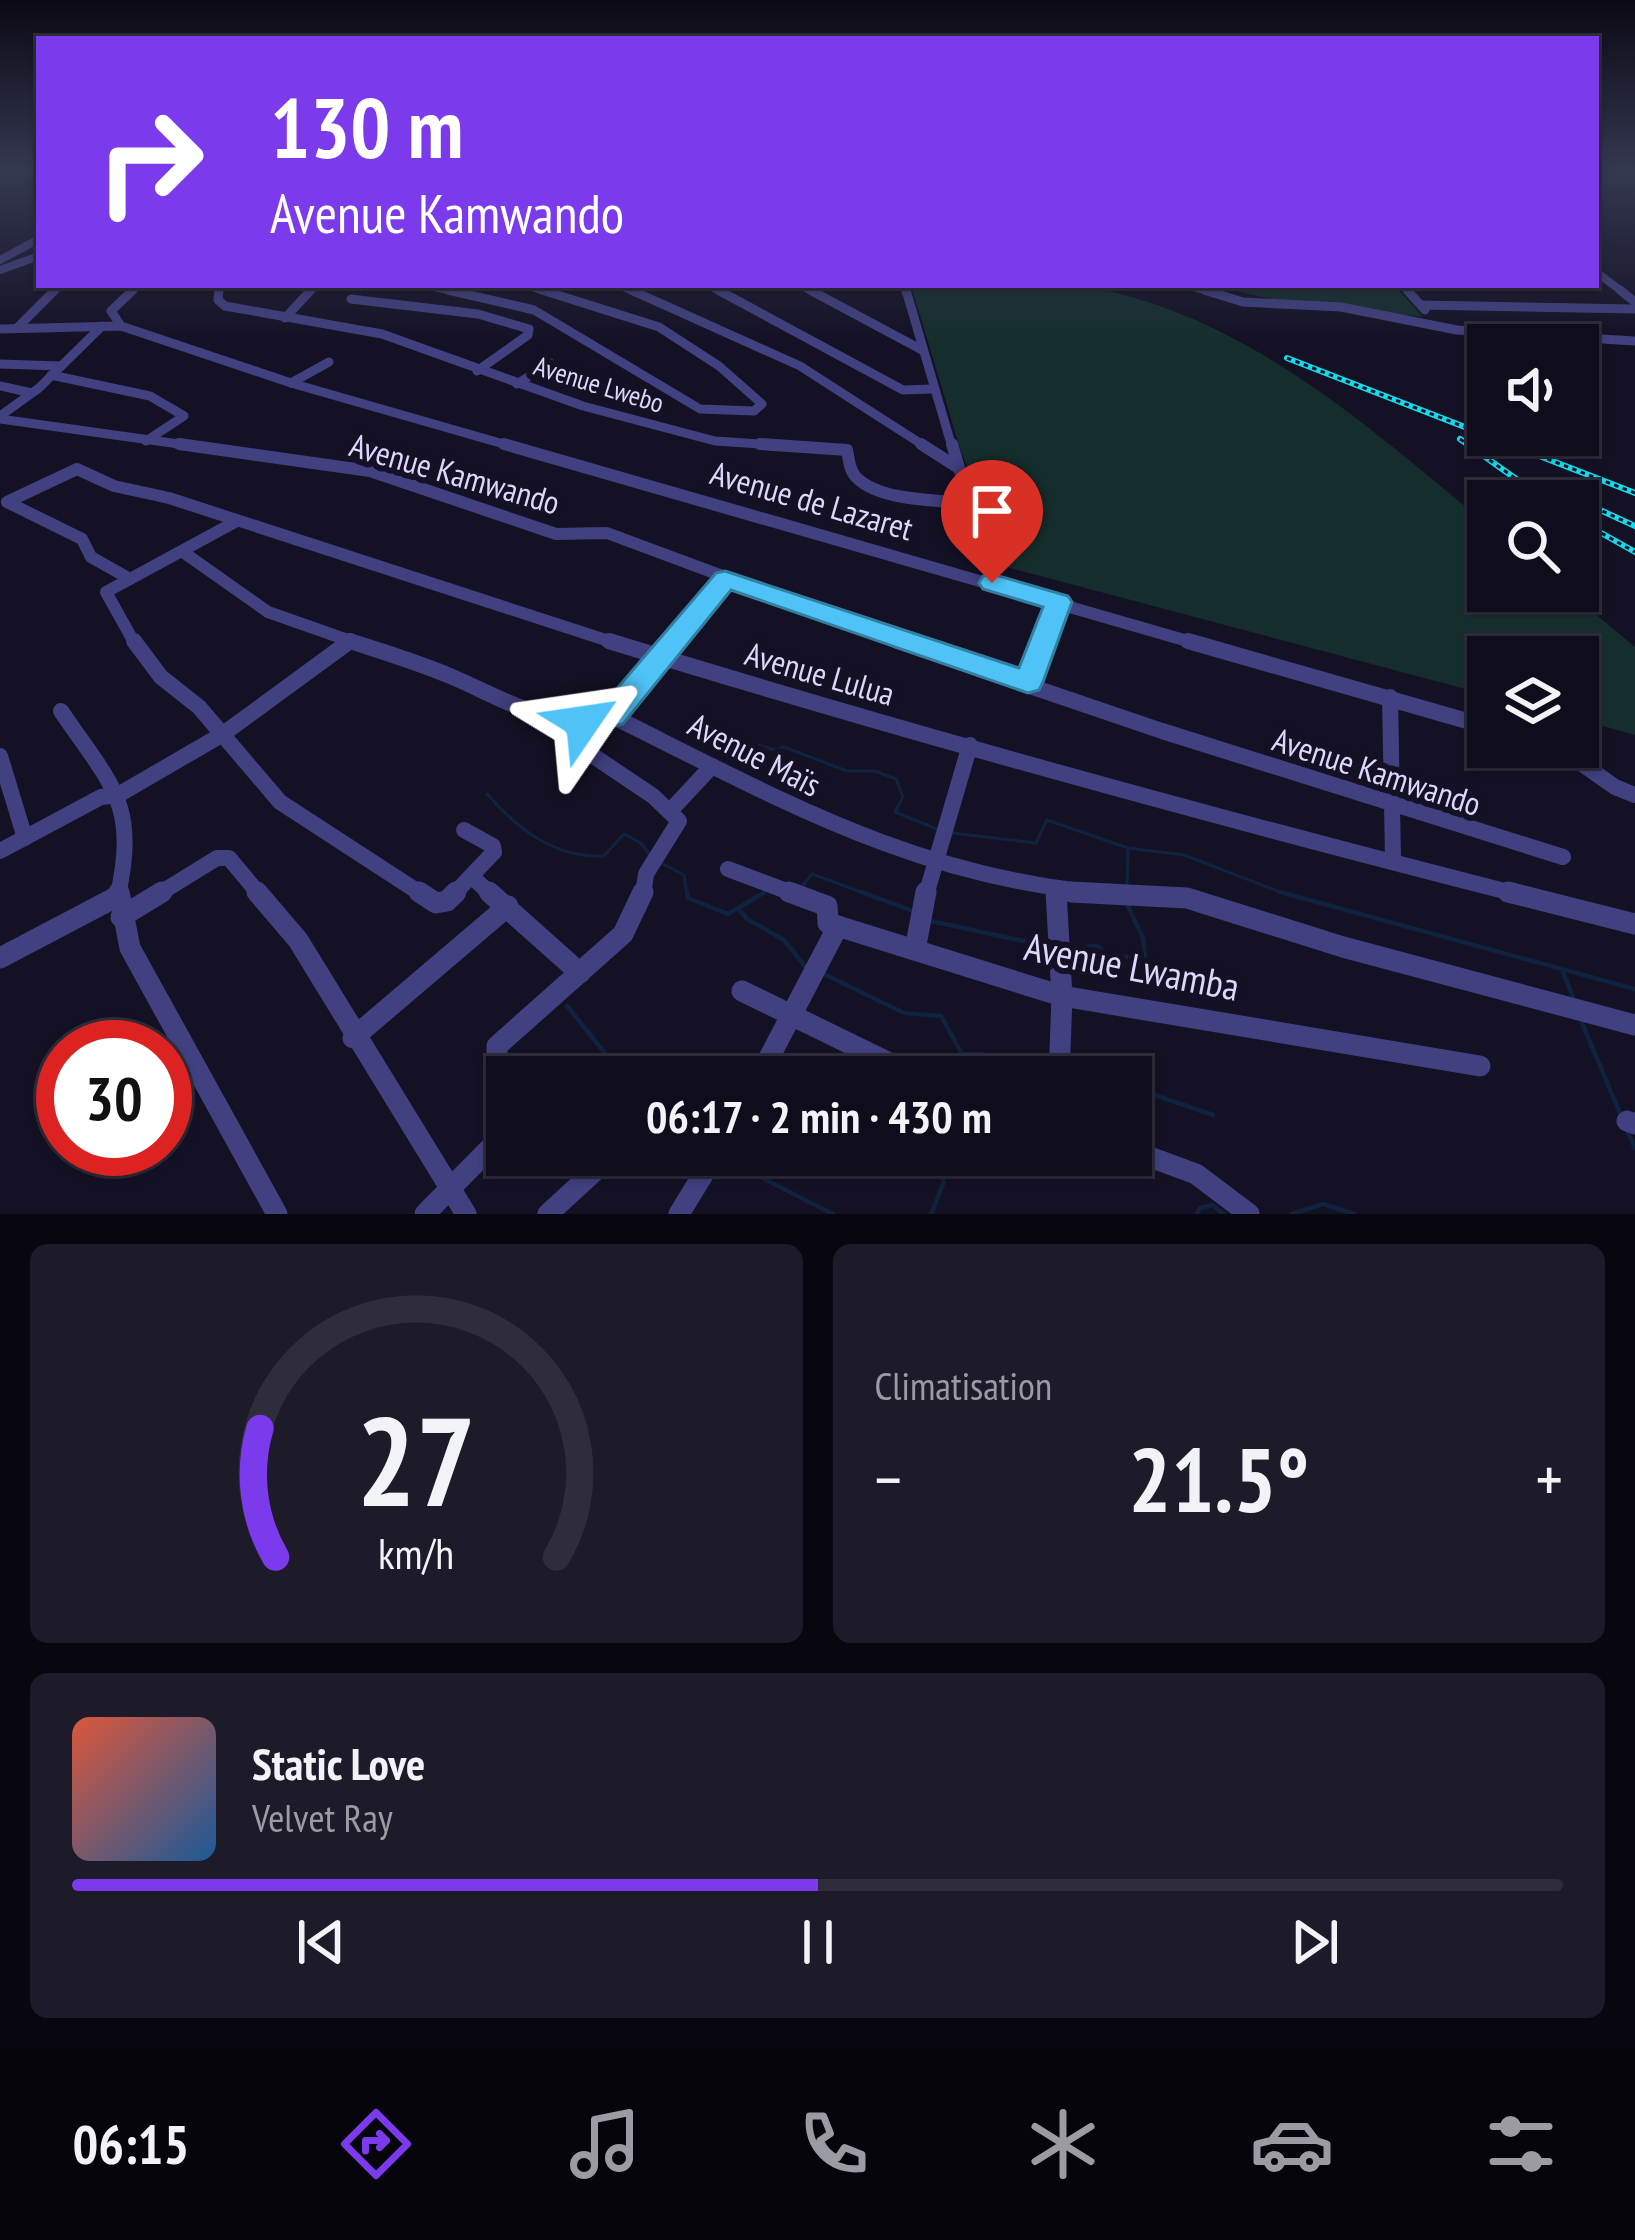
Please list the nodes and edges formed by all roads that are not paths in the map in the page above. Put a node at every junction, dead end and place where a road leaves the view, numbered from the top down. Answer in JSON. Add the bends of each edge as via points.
{"nodes":[{"id":1,"x":36,"y":240,"type":"edge"},
{"id":2,"x":36,"y":257,"type":"edge"},
{"id":3,"x":0,"y":260,"type":"edge"},
{"id":4,"x":0,"y":270,"type":"edge"},
{"id":5,"x":1600,"y":278,"type":"edge"},
{"id":6,"x":57,"y":288,"type":"edge"},
{"id":7,"x":135,"y":288,"type":"edge"},
{"id":8,"x":220,"y":288,"type":"edge"},
{"id":9,"x":313,"y":288,"type":"edge"},
{"id":10,"x":439,"y":288,"type":"edge"},
{"id":11,"x":535,"y":288,"type":"edge"},
{"id":12,"x":627,"y":288,"type":"edge"},
{"id":13,"x":714,"y":288,"type":"edge"},
{"id":14,"x":806,"y":288,"type":"edge"},
{"id":15,"x":905,"y":288,"type":"edge"},
{"id":16,"x":1197,"y":288,"type":"edge"},
{"id":17,"x":1405,"y":288,"type":"edge"},
{"id":18,"x":351,"y":299,"type":"dead end"},
{"id":19,"x":1421,"y":305,"type":"junction"},
{"id":20,"x":1635,"y":306,"type":"edge"},
{"id":21,"x":285,"y":318,"type":"junction"},
{"id":22,"x":102,"y":326,"type":"junction"},
{"id":23,"x":121,"y":326,"type":"junction"},
{"id":24,"x":16,"y":328,"type":"junction"},
{"id":25,"x":1440,"y":328,"type":"junction"},
{"id":26,"x":0,"y":329,"type":"edge"},
{"id":27,"x":1635,"y":341,"type":"edge"},
{"id":28,"x":922,"y":350,"type":"junction"},
{"id":29,"x":328,"y":362,"type":"dead end"},
{"id":30,"x":550,"y":363,"type":"dead end"},
{"id":31,"x":0,"y":364,"type":"edge"},
{"id":32,"x":56,"y":371,"type":"junction"},
{"id":33,"x":477,"y":371,"type":"junction"},
{"id":34,"x":291,"y":383,"type":"junction"},
{"id":35,"x":517,"y":384,"type":"junction"},
{"id":36,"x":0,"y":386,"type":"edge"},
{"id":37,"x":933,"y":388,"type":"junction"},
{"id":38,"x":32,"y":393,"type":"junction"},
{"id":39,"x":0,"y":417,"type":"edge"},
{"id":40,"x":146,"y":441,"type":"junction"},
{"id":41,"x":957,"y":467,"type":"junction"},
{"id":42,"x":967,"y":503,"type":"junction"},
{"id":43,"x":235,"y":522,"type":"junction"},
{"id":44,"x":183,"y":552,"type":"junction"},
{"id":45,"x":130,"y":579,"type":"junction"},
{"id":46,"x":725,"y":579,"type":"junction"},
{"id":47,"x":992,"y":583,"type":"junction"},
{"id":48,"x":1058,"y":602,"type":"junction"},
{"id":49,"x":351,"y":640,"type":"junction"},
{"id":50,"x":658,"y":658,"type":"junction"},
{"id":51,"x":1028,"y":682,"type":"junction"},
{"id":52,"x":1390,"y":697,"type":"junction"},
{"id":53,"x":61,"y":711,"type":"dead end"},
{"id":54,"x":531,"y":714,"type":"junction"},
{"id":55,"x":612,"y":716,"type":"junction"},
{"id":56,"x":1467,"y":721,"type":"edge"},
{"id":57,"x":224,"y":734,"type":"junction"},
{"id":58,"x":970,"y":745,"type":"junction"},
{"id":59,"x":0,"y":756,"type":"edge"},
{"id":60,"x":712,"y":766,"type":"junction"},
{"id":61,"x":1588,"y":768,"type":"edge"},
{"id":62,"x":118,"y":795,"type":"junction"},
{"id":63,"x":1635,"y":795,"type":"edge"},
{"id":64,"x":1392,"y":805,"type":"junction"},
{"id":65,"x":671,"y":809,"type":"junction"},
{"id":66,"x":464,"y":830,"type":"dead end"},
{"id":67,"x":26,"y":838,"type":"junction"},
{"id":68,"x":0,"y":851,"type":"edge"},
{"id":69,"x":1563,"y":857,"type":"dead end"},
{"id":70,"x":1394,"y":859,"type":"junction"},
{"id":71,"x":932,"y":861,"type":"junction"},
{"id":72,"x":728,"y":869,"type":"dead end"},
{"id":73,"x":472,"y":877,"type":"junction"},
{"id":74,"x":1056,"y":891,"type":"junction"},
{"id":75,"x":120,"y":906,"type":"junction"},
{"id":76,"x":508,"y":906,"type":"junction"},
{"id":77,"x":1635,"y":924,"type":"edge"},
{"id":78,"x":838,"y":926,"type":"junction"},
{"id":79,"x":915,"y":950,"type":"junction"},
{"id":80,"x":0,"y":958,"type":"edge"},
{"id":81,"x":580,"y":974,"type":"junction"},
{"id":82,"x":742,"y":991,"type":"dead end"},
{"id":83,"x":1062,"y":996,"type":"junction"},
{"id":84,"x":790,"y":1016,"type":"junction"},
{"id":85,"x":1635,"y":1025,"type":"edge"},
{"id":86,"x":353,"y":1038,"type":"junction"},
{"id":87,"x":497,"y":1056,"type":"edge"},
{"id":88,"x":769,"y":1056,"type":"edge"},
{"id":89,"x":874,"y":1056,"type":"edge"},
{"id":90,"x":1060,"y":1056,"type":"edge"},
{"id":91,"x":1480,"y":1066,"type":"dead end"},
{"id":92,"x":486,"y":1153,"type":"edge"},
{"id":93,"x":1152,"y":1158,"type":"edge"},
{"id":94,"x":589,"y":1176,"type":"edge"},
{"id":95,"x":703,"y":1176,"type":"edge"},
{"id":96,"x":451,"y":1190,"type":"junction"},
{"id":97,"x":278,"y":1214,"type":"edge"},
{"id":98,"x":425,"y":1214,"type":"edge"},
{"id":99,"x":466,"y":1214,"type":"edge"},
{"id":100,"x":548,"y":1214,"type":"edge"},
{"id":101,"x":680,"y":1214,"type":"edge"},
{"id":102,"x":1249,"y":1214,"type":"edge"}],
"edges":[{"from":1,"to":3,"type":"street"},
{"from":2,"to":4,"type":"street"},
{"from":5,"to":20,"type":"street"},
{"from":6,"to":24,"type":"street"},
{"from":7,"to":23,"type":"street","via":[[111,311]]},
{"from":8,"to":21,"type":"street","name":"Avenue Lwebo","via":[[221,305]]},
{"from":9,"to":21,"type":"street"},
{"from":10,"to":11,"type":"street","name":"Avenue Lwebo","via":[[534,310],[700,409],[754,411],[762,404],[649,322]]},
{"from":12,"to":41,"type":"street","via":[[800,366]]},
{"from":13,"to":37,"type":"street","via":[[904,391]]},
{"from":14,"to":28,"type":"street"},
{"from":15,"to":28,"type":"street"},
{"from":16,"to":25,"type":"street","via":[[1243,302],[1341,308]]},
{"from":17,"to":19,"type":"street"},
{"from":18,"to":33,"type":"street","via":[[529,328]]},
{"from":19,"to":20,"type":"street"},
{"from":19,"to":25,"type":"street"},
{"from":21,"to":33,"type":"street","name":"Avenue Lwebo","via":[[382,334]]},
{"from":22,"to":23,"type":"street","name":"Avenue de Lazaret"},
{"from":22,"to":24,"type":"street","name":"Avenue de Lazaret"},
{"from":22,"to":32,"type":"street"},
{"from":23,"to":34,"type":"street","name":"Avenue de Lazaret"},
{"from":24,"to":26,"type":"street","name":"Avenue de Lazaret"},
{"from":25,"to":27,"type":"street"},
{"from":28,"to":37,"type":"street"},
{"from":29,"to":34,"type":"street"},
{"from":30,"to":35,"type":"street"},
{"from":31,"to":32,"type":"street"},
{"from":32,"to":38,"type":"street"},
{"from":32,"to":40,"type":"street","via":[[150,396],[184,416]]},
{"from":33,"to":35,"type":"street","name":"Avenue Lwebo"},
{"from":34,"to":47,"type":"street","name":"Avenue de Lazaret"},
{"from":35,"to":42,"type":"street","name":"Avenue Lwebo","via":[[715,441],[847,449],[859,479]]},
{"from":36,"to":38,"type":"street"},
{"from":37,"to":41,"type":"street"},
{"from":38,"to":39,"type":"street"},
{"from":39,"to":40,"type":"street","name":"Avenue Kamwando"},
{"from":40,"to":46,"type":"street","name":"Avenue Kamwando","via":[[370,471],[556,534],[612,534]]},
{"from":41,"to":42,"type":"street"},
{"from":42,"to":47,"type":"street"},
{"from":43,"to":44,"type":"street"},
{"from":43,"to":45,"type":"street","name":"Avenue Lulua","via":[[75,468],[8,503],[82,538],[91,557]]},
{"from":43,"to":50,"type":"street","name":"Avenue Lulua"},
{"from":44,"to":45,"type":"street"},
{"from":44,"to":49,"type":"street","name":"Avenue Maïs","via":[[268,612]]},
{"from":45,"to":57,"type":"street","via":[[105,595],[123,628],[160,676]]},
{"from":46,"to":50,"type":"street"},
{"from":46,"to":51,"type":"street","name":"Avenue Kamwando"},
{"from":47,"to":48,"type":"street","name":"Avenue de Lazaret"},
{"from":48,"to":51,"type":"street"},
{"from":48,"to":52,"type":"street","name":"Avenue de Lazaret"},
{"from":49,"to":54,"type":"street","name":"Avenue Maïs"},
{"from":49,"to":57,"type":"street"},
{"from":50,"to":55,"type":"street"},
{"from":50,"to":58,"type":"street","name":"Avenue Lulua"},
{"from":51,"to":64,"type":"street","name":"Avenue Kamwando"},
{"from":52,"to":56,"type":"street","name":"Avenue de Lazaret"},
{"from":52,"to":64,"type":"street"},
{"from":53,"to":62,"type":"street"},
{"from":54,"to":55,"type":"street","name":"Avenue Maïs","via":[[586,723]]},
{"from":54,"to":65,"type":"street"},
{"from":55,"to":60,"type":"street","name":"Avenue Maïs"},
{"from":57,"to":62,"type":"street"},
{"from":57,"to":73,"type":"street","via":[[287,808],[432,901],[447,901]]},
{"from":58,"to":70,"type":"street","name":"Avenue Lulua"},
{"from":58,"to":71,"type":"street"},
{"from":59,"to":67,"type":"street"},
{"from":60,"to":65,"type":"street"},
{"from":60,"to":71,"type":"street","name":"Avenue Maïs","via":[[846,832]]},
{"from":61,"to":63,"type":"street"},
{"from":62,"to":67,"type":"street"},
{"from":62,"to":75,"type":"street","via":[[128,849]]},
{"from":64,"to":69,"type":"street","name":"Avenue Kamwando"},
{"from":64,"to":70,"type":"street"},
{"from":65,"to":81,"type":"street","via":[[678,827],[650,866],[634,917]]},
{"from":66,"to":73,"type":"street","via":[[494,847]]},
{"from":67,"to":68,"type":"street"},
{"from":70,"to":77,"type":"street","name":"Avenue Lulua"},
{"from":71,"to":74,"type":"street","name":"Avenue Maïs"},
{"from":71,"to":79,"type":"street"},
{"from":72,"to":78,"type":"street","name":"Avenue Lwamba","via":[[827,906],[826,922]]},
{"from":73,"to":76,"type":"street"},
{"from":74,"to":83,"type":"street"},
{"from":74,"to":85,"type":"street","name":"Avenue Maïs","via":[[1187,898]]},
{"from":75,"to":80,"type":"street"},
{"from":75,"to":86,"type":"street","via":[[229,858],[298,940]]},
{"from":75,"to":97,"type":"street","via":[[154,993]]},
{"from":76,"to":81,"type":"street"},
{"from":76,"to":86,"type":"street"},
{"from":78,"to":79,"type":"street","name":"Avenue Lwamba"},
{"from":78,"to":84,"type":"street"},
{"from":79,"to":83,"type":"street","name":"Avenue Lwamba"},
{"from":81,"to":87,"type":"street","via":[[497,1046]]},
{"from":82,"to":84,"type":"street"},
{"from":83,"to":90,"type":"street"},
{"from":83,"to":91,"type":"street","name":"Avenue Lwamba"},
{"from":84,"to":88,"type":"street"},
{"from":84,"to":89,"type":"street"},
{"from":86,"to":96,"type":"street"},
{"from":92,"to":96,"type":"street"},
{"from":93,"to":102,"type":"street","via":[[1196,1174]]},
{"from":94,"to":100,"type":"street"},
{"from":95,"to":101,"type":"street"},
{"from":96,"to":98,"type":"street"},
{"from":96,"to":99,"type":"street"}]}
